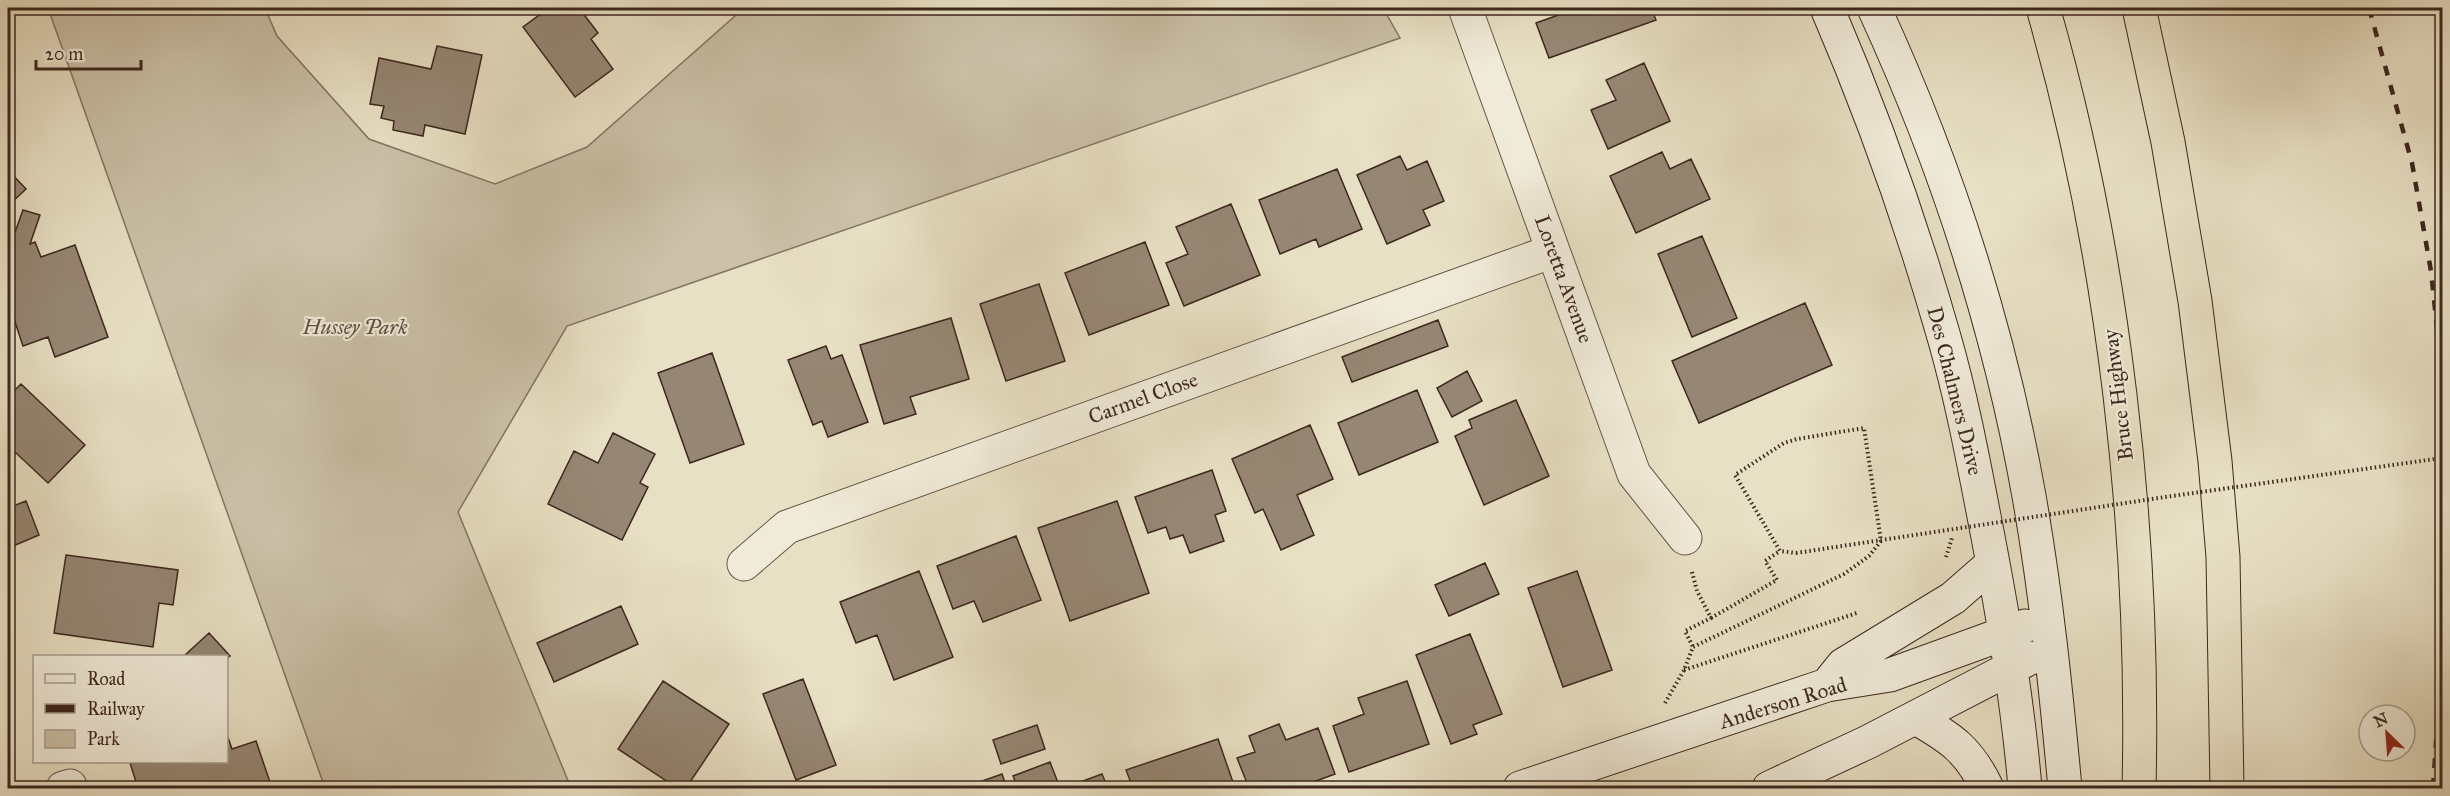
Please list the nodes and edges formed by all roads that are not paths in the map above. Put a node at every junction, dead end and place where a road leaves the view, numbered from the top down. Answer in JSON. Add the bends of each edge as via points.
{"nodes":[{"id":1,"x":1465,"y":8,"type":"edge"},
{"id":2,"x":1827,"y":8,"type":"edge"},
{"id":3,"x":1874,"y":8,"type":"edge"},
{"id":4,"x":2043,"y":8,"type":"edge"},
{"id":5,"x":2139,"y":8,"type":"edge"},
{"id":6,"x":1553,"y":250,"type":"junction"},
{"id":7,"x":1685,"y":538,"type":"road end"},
{"id":8,"x":1993,"y":563,"type":"junction"},
{"id":9,"x":744,"y":564,"type":"dead end"},
{"id":10,"x":2048,"y":633,"type":"junction"},
{"id":11,"x":2006,"y":634,"type":"junction"},
{"id":12,"x":2012,"y":667,"type":"junction"},
{"id":13,"x":1827,"y":685,"type":"junction"},
{"id":14,"x":1916,"y":718,"type":"junction"},
{"id":15,"x":1520,"y":789,"type":"edge"},
{"id":16,"x":1769,"y":789,"type":"edge"},
{"id":17,"x":1988,"y":789,"type":"edge"},
{"id":18,"x":2025,"y":789,"type":"edge"},
{"id":19,"x":2065,"y":789,"type":"edge"},
{"id":20,"x":2139,"y":789,"type":"edge"},
{"id":21,"x":2226,"y":789,"type":"edge"}],
"edges":[{"from":1,"to":6,"type":"street","name":"Loretta Avenue"},
{"from":2,"to":8,"type":"street","name":"Des Chalmers Drive","via":[[1858,80],[1912,230],[1945,339]]},
{"from":3,"to":10,"type":"street","via":[[1923,124],[1970,255],[2010,403],[2028,493]]},
{"from":4,"to":20,"type":"highway","name":"Bruce Highway","via":[[2077,140],[2109,312],[2134,572]]},
{"from":5,"to":21,"type":"highway","via":[[2168,142],[2195,301],[2215,461],[2223,557]]},
{"from":6,"to":7,"type":"street","name":"Loretta Avenue","via":[[1634,474]]},
{"from":6,"to":9,"type":"street","name":"Carmel Close","via":[[787,527]]},
{"from":8,"to":11,"type":"street","name":"Des Chalmers Drive"},
{"from":8,"to":13,"type":"street","via":[[1953,598],[1843,665]]},
{"from":10,"to":11,"type":"street","name":"Anderson Road"},
{"from":10,"to":12,"type":"street"},
{"from":10,"to":19,"type":"street"},
{"from":11,"to":12,"type":"street","name":"Des Chalmers Drive"},
{"from":11,"to":13,"type":"street","name":"Anderson Road","via":[[1890,675]]},
{"from":12,"to":14,"type":"street"},
{"from":12,"to":18,"type":"street","name":"Des Chalmers Drive"},
{"from":13,"to":15,"type":"street","name":"Anderson Road"},
{"from":14,"to":16,"type":"street"},
{"from":14,"to":17,"type":"street","via":[[1951,738],[1969,756]]}]}
